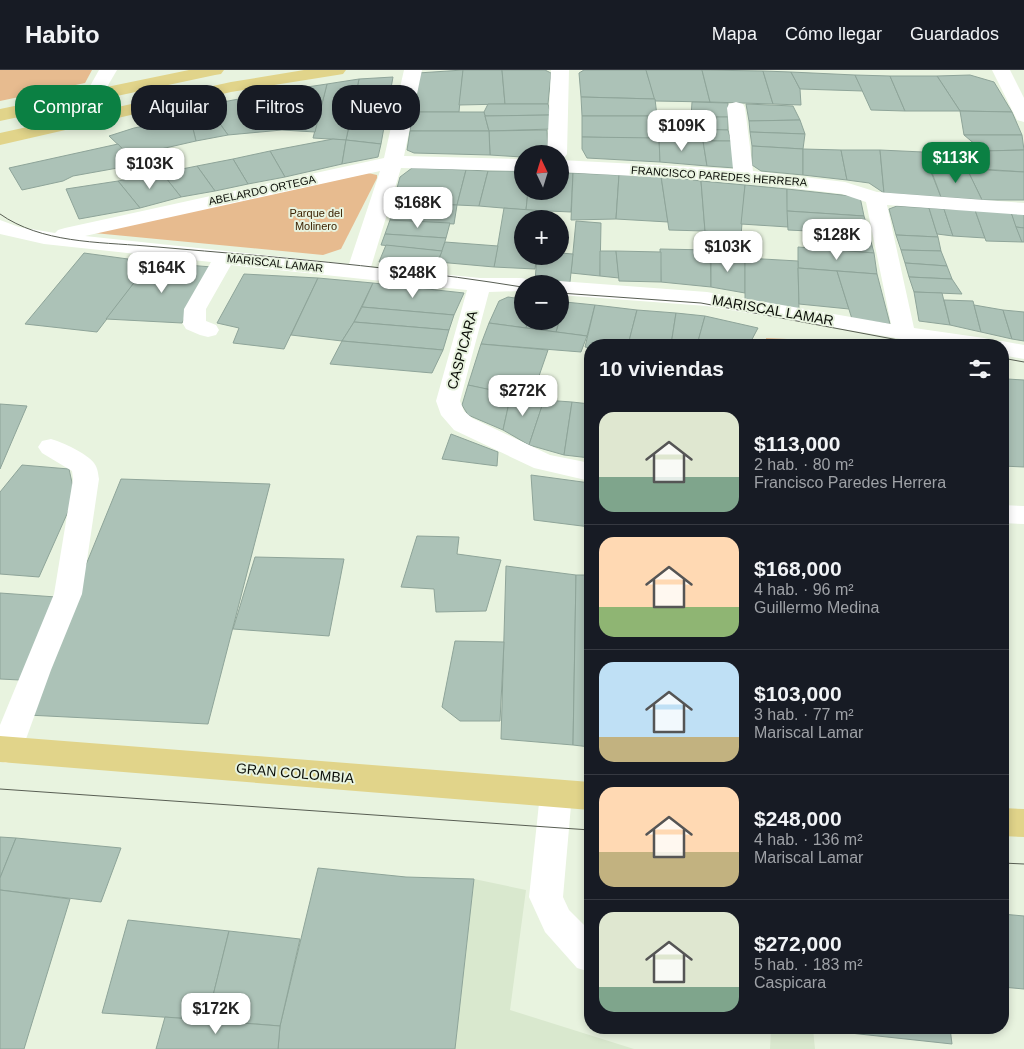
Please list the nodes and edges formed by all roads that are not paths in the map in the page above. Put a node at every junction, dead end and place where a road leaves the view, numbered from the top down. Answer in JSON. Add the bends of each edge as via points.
{"nodes":[{"id":1,"x":108,"y":70,"type":"edge"},
{"id":2,"x":215,"y":70,"type":"edge"},
{"id":3,"x":337,"y":70,"type":"edge"},
{"id":4,"x":413,"y":70,"type":"edge"},
{"id":5,"x":560,"y":70,"type":"edge"},
{"id":6,"x":1002,"y":70,"type":"edge"},
{"id":7,"x":100,"y":85,"type":"edge"},
{"id":8,"x":121,"y":89,"type":"edge"},
{"id":9,"x":736,"y":108,"type":"dead end"},
{"id":10,"x":15,"y":112,"type":"edge"},
{"id":11,"x":0,"y":115,"type":"edge"},
{"id":12,"x":1024,"y":116,"type":"edge"},
{"id":13,"x":0,"y":139,"type":"edge"},
{"id":14,"x":558,"y":145,"type":"edge"},
{"id":15,"x":393,"y":162,"type":"junction"},
{"id":16,"x":514,"y":165,"type":"edge"},
{"id":17,"x":569,"y":166,"type":"edge"},
{"id":18,"x":744,"y":176,"type":"junction"},
{"id":19,"x":875,"y":198,"type":"junction"},
{"id":20,"x":1024,"y":209,"type":"edge"},
{"id":21,"x":0,"y":226,"type":"edge"},
{"id":22,"x":44,"y":238,"type":"junction"},
{"id":23,"x":224,"y":258,"type":"junction"},
{"id":24,"x":362,"y":272,"type":"junction"},
{"id":25,"x":480,"y":285,"type":"junction"},
{"id":26,"x":514,"y":286,"type":"edge"},
{"id":27,"x":569,"y":289,"type":"edge"},
{"id":28,"x":208,"y":330,"type":"dead end"},
{"id":29,"x":904,"y":333,"type":"junction"},
{"id":30,"x":944,"y":339,"type":"edge"},
{"id":31,"x":1009,"y":349,"type":"edge"},
{"id":32,"x":1024,"y":352,"type":"edge"},
{"id":33,"x":51,"y":447,"type":"dead end"},
{"id":34,"x":584,"y":471,"type":"edge"},
{"id":35,"x":1009,"y":514,"type":"edge"},
{"id":36,"x":1024,"y":515,"type":"edge"},
{"id":37,"x":3,"y":749,"type":"edge"},
{"id":38,"x":556,"y":794,"type":"junction"},
{"id":39,"x":584,"y":796,"type":"edge"},
{"id":40,"x":1009,"y":822,"type":"edge"},
{"id":41,"x":1024,"y":823,"type":"edge"},
{"id":42,"x":584,"y":950,"type":"edge"}],
"edges":[{"from":1,"to":7,"type":"street"},
{"from":2,"to":8,"type":"main road"},
{"from":3,"to":13,"type":"main road","via":[[231,87]]},
{"from":4,"to":15,"type":"street"},
{"from":5,"to":14,"type":"street"},
{"from":6,"to":12,"type":"street"},
{"from":9,"to":18,"type":"street"},
{"from":10,"to":11,"type":"main road"},
{"from":15,"to":16,"type":"street"},
{"from":15,"to":22,"type":"street","name":"ABELARDO ORTEGA"},
{"from":15,"to":24,"type":"street","via":[[360,265]]},
{"from":17,"to":18,"type":"street","name":"FRANCISCO PAREDES HERRERA"},
{"from":18,"to":19,"type":"street","name":"FRANCISCO PAREDES HERRERA","via":[[845,188]]},
{"from":19,"to":20,"type":"street","name":"FRANCISCO PAREDES HERRERA"},
{"from":19,"to":29,"type":"street"},
{"from":21,"to":22,"type":"street","name":"MARISCAL LAMAR"},
{"from":22,"to":23,"type":"street","name":"MARISCAL LAMAR"},
{"from":23,"to":24,"type":"street","name":"MARISCAL LAMAR"},
{"from":23,"to":28,"type":"street","via":[[196,309],[194,324]]},
{"from":24,"to":25,"type":"street","name":"MARISCAL LAMAR"},
{"from":25,"to":26,"type":"street","name":"MARISCAL LAMAR"},
{"from":25,"to":34,"type":"street","name":"CASPICARA","via":[[448,401],[453,415],[463,424],[543,462]]},
{"from":27,"to":29,"type":"street","name":"MARISCAL LAMAR","via":[[707,299]]},
{"from":29,"to":30,"type":"street","name":"MARISCAL LAMAR"},
{"from":31,"to":32,"type":"street"},
{"from":33,"to":37,"type":"street","via":[[84,467],[86,479],[68,594]]},
{"from":35,"to":36,"type":"street"},
{"from":37,"to":38,"type":"main road","name":"GRAN COLOMBIA"},
{"from":38,"to":39,"type":"main road","name":"GRAN COLOMBIA"},
{"from":38,"to":42,"type":"street","via":[[546,897],[557,921]]},
{"from":40,"to":41,"type":"main road"}]}
